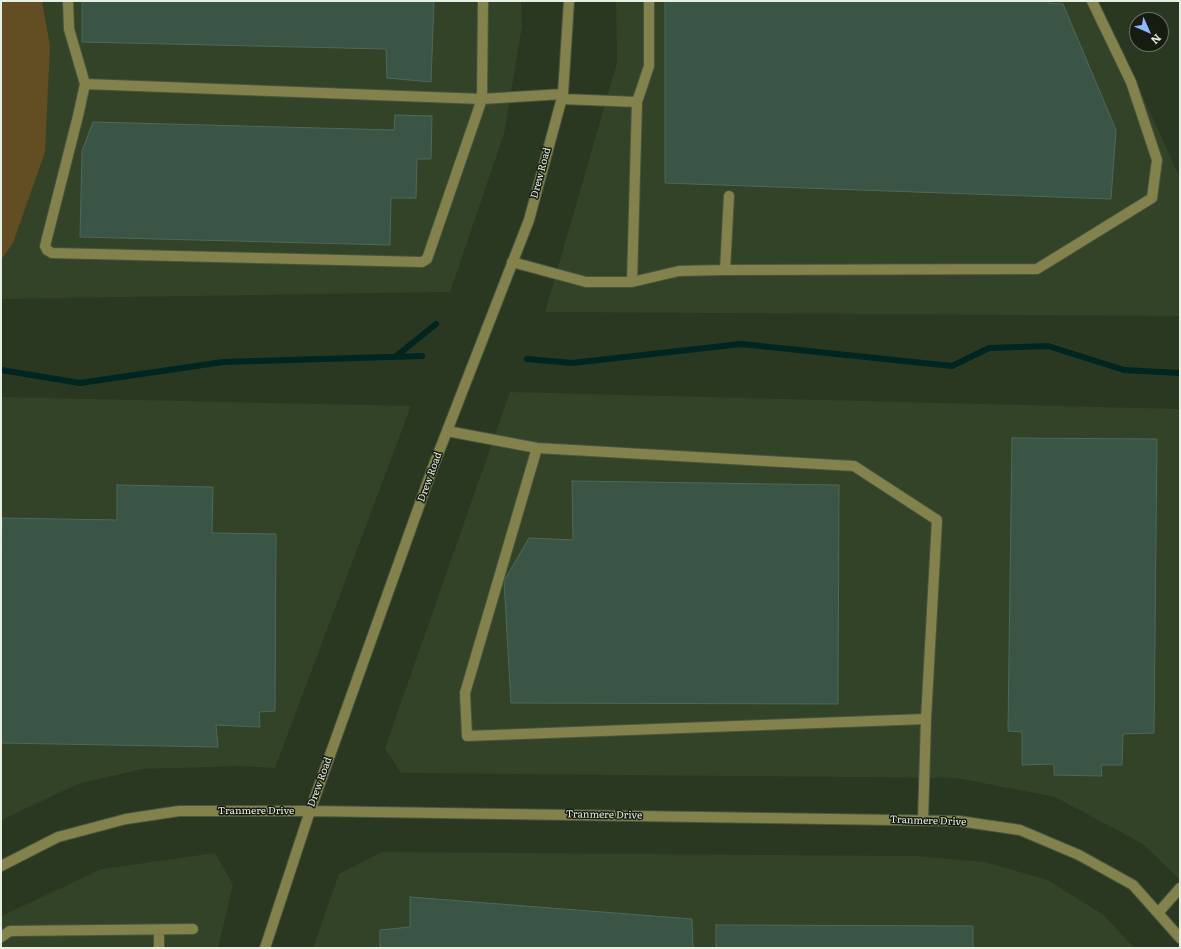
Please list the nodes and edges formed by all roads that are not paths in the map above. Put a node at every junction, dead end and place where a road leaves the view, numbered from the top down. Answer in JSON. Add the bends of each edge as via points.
{"nodes":[{"id":1,"x":68,"y":1,"type":"edge"},
{"id":2,"x":483,"y":1,"type":"edge"},
{"id":3,"x":569,"y":1,"type":"edge"},
{"id":4,"x":649,"y":1,"type":"edge"},
{"id":5,"x":1092,"y":1,"type":"edge"},
{"id":6,"x":85,"y":84,"type":"junction"},
{"id":7,"x":563,"y":96,"type":"junction"},
{"id":8,"x":482,"y":99,"type":"junction"},
{"id":9,"x":637,"y":102,"type":"junction"},
{"id":10,"x":729,"y":196,"type":"dead end"},
{"id":11,"x":512,"y":262,"type":"junction"},
{"id":12,"x":725,"y":270,"type":"junction"},
{"id":13,"x":632,"y":282,"type":"junction"},
{"id":14,"x":447,"y":432,"type":"junction"},
{"id":15,"x":537,"y":448,"type":"junction"},
{"id":16,"x":926,"y":719,"type":"junction"},
{"id":17,"x":310,"y":811,"type":"junction"},
{"id":18,"x":923,"y":820,"type":"junction"},
{"id":19,"x":1,"y":866,"type":"edge"},
{"id":20,"x":1180,"y":888,"type":"edge"},
{"id":21,"x":1158,"y":913,"type":"junction"},
{"id":22,"x":194,"y":929,"type":"dead end"},
{"id":23,"x":160,"y":930,"type":"junction"},
{"id":24,"x":1,"y":937,"type":"edge"},
{"id":25,"x":1180,"y":938,"type":"edge"},
{"id":26,"x":160,"y":948,"type":"edge"},
{"id":27,"x":265,"y":948,"type":"edge"}],
"edges":[{"from":1,"to":6,"type":"street","via":[[69,29]]},
{"from":2,"to":8,"type":"street"},
{"from":3,"to":7,"type":"street","name":"Drew Road"},
{"from":4,"to":9,"type":"street","via":[[649,66]]},
{"from":5,"to":12,"type":"street","via":[[1131,82],[1157,160],[1152,198],[1036,269]]},
{"from":6,"to":8,"type":"street"},
{"from":6,"to":8,"type":"street","via":[[45,246],[52,253],[422,262],[427,259]]},
{"from":7,"to":8,"type":"street"},
{"from":7,"to":9,"type":"street"},
{"from":7,"to":11,"type":"street","name":"Drew Road","via":[[528,220]]},
{"from":9,"to":13,"type":"street"},
{"from":10,"to":12,"type":"street"},
{"from":11,"to":13,"type":"street","via":[[586,282]]},
{"from":11,"to":14,"type":"street","name":"Drew Road"},
{"from":12,"to":13,"type":"street","via":[[679,271]]},
{"from":14,"to":15,"type":"street"},
{"from":14,"to":17,"type":"street","name":"Drew Road"},
{"from":15,"to":16,"type":"street","via":[[854,466],[937,520]]},
{"from":15,"to":16,"type":"street","via":[[465,693],[467,736]]},
{"from":16,"to":18,"type":"street"},
{"from":17,"to":18,"type":"street","name":"Tranmere Drive"},
{"from":17,"to":19,"type":"street","name":"Tranmere Drive","via":[[179,811],[126,819],[58,837]]},
{"from":17,"to":27,"type":"street","name":"Drew Road"},
{"from":18,"to":21,"type":"street","name":"Tranmere Drive","via":[[959,821],[1020,830],[1079,855],[1133,885]]},
{"from":20,"to":21,"type":"street"},
{"from":21,"to":25,"type":"street","name":"Tranmere Drive"},
{"from":22,"to":23,"type":"street"},
{"from":23,"to":24,"type":"street","via":[[10,931]]},
{"from":23,"to":26,"type":"street"}]}
